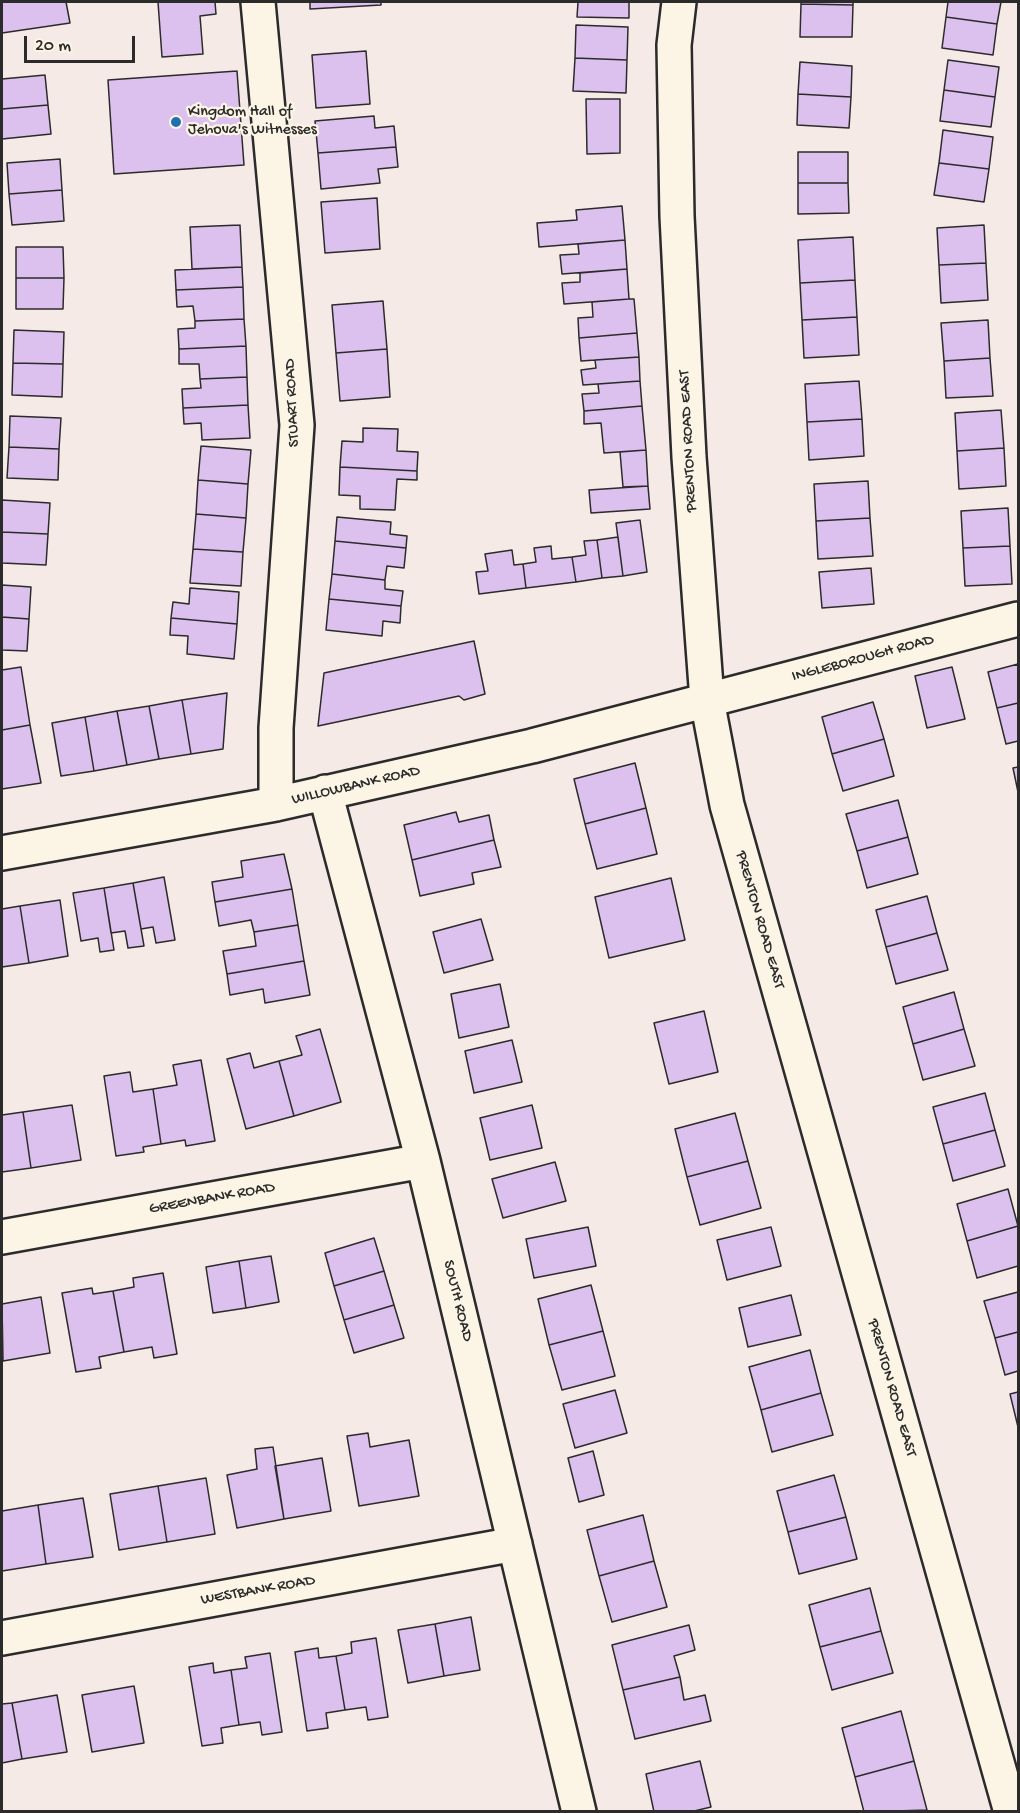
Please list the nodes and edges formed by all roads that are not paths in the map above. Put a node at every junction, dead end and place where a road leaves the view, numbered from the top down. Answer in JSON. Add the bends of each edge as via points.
{"nodes":[{"id":1,"x":258,"y":2,"type":"edge"},
{"id":2,"x":679,"y":2,"type":"edge"},
{"id":3,"x":1018,"y":619,"type":"edge"},
{"id":4,"x":707,"y":700,"type":"junction"},
{"id":5,"x":325,"y":792,"type":"junction"},
{"id":6,"x":276,"y":804,"type":"junction"},
{"id":7,"x":2,"y":853,"type":"edge"},
{"id":8,"x":423,"y":1161,"type":"junction"},
{"id":9,"x":2,"y":1237,"type":"edge"},
{"id":10,"x":515,"y":1544,"type":"junction"},
{"id":11,"x":2,"y":1638,"type":"edge"},
{"id":12,"x":579,"y":1812,"type":"edge"},
{"id":13,"x":1011,"y":1812,"type":"edge"}],
"edges":[{"from":1,"to":6,"type":"street","name":"STUART ROAD","via":[[297,425],[276,728]]},
{"from":2,"to":4,"type":"street","name":"PRENTON ROAD EAST","via":[[674,45],[677,216]]},
{"from":3,"to":4,"type":"street","name":"INGLEBOROUGH ROAD"},
{"from":4,"to":5,"type":"street","name":"WILLOWBANK ROAD","via":[[532,746]]},
{"from":4,"to":13,"type":"street","name":"PRENTON ROAD EAST","via":[[727,805]]},
{"from":5,"to":6,"type":"street","name":"WILLOWBANK ROAD"},
{"from":5,"to":8,"type":"street","name":"SOUTH ROAD"},
{"from":6,"to":7,"type":"street","name":"WILLOWBANK ROAD"},
{"from":8,"to":9,"type":"street","name":"GREENBANK ROAD"},
{"from":8,"to":10,"type":"street","name":"SOUTH ROAD"},
{"from":10,"to":11,"type":"street","name":"WESTBANK ROAD"},
{"from":10,"to":12,"type":"street","name":"SOUTH ROAD"}]}
